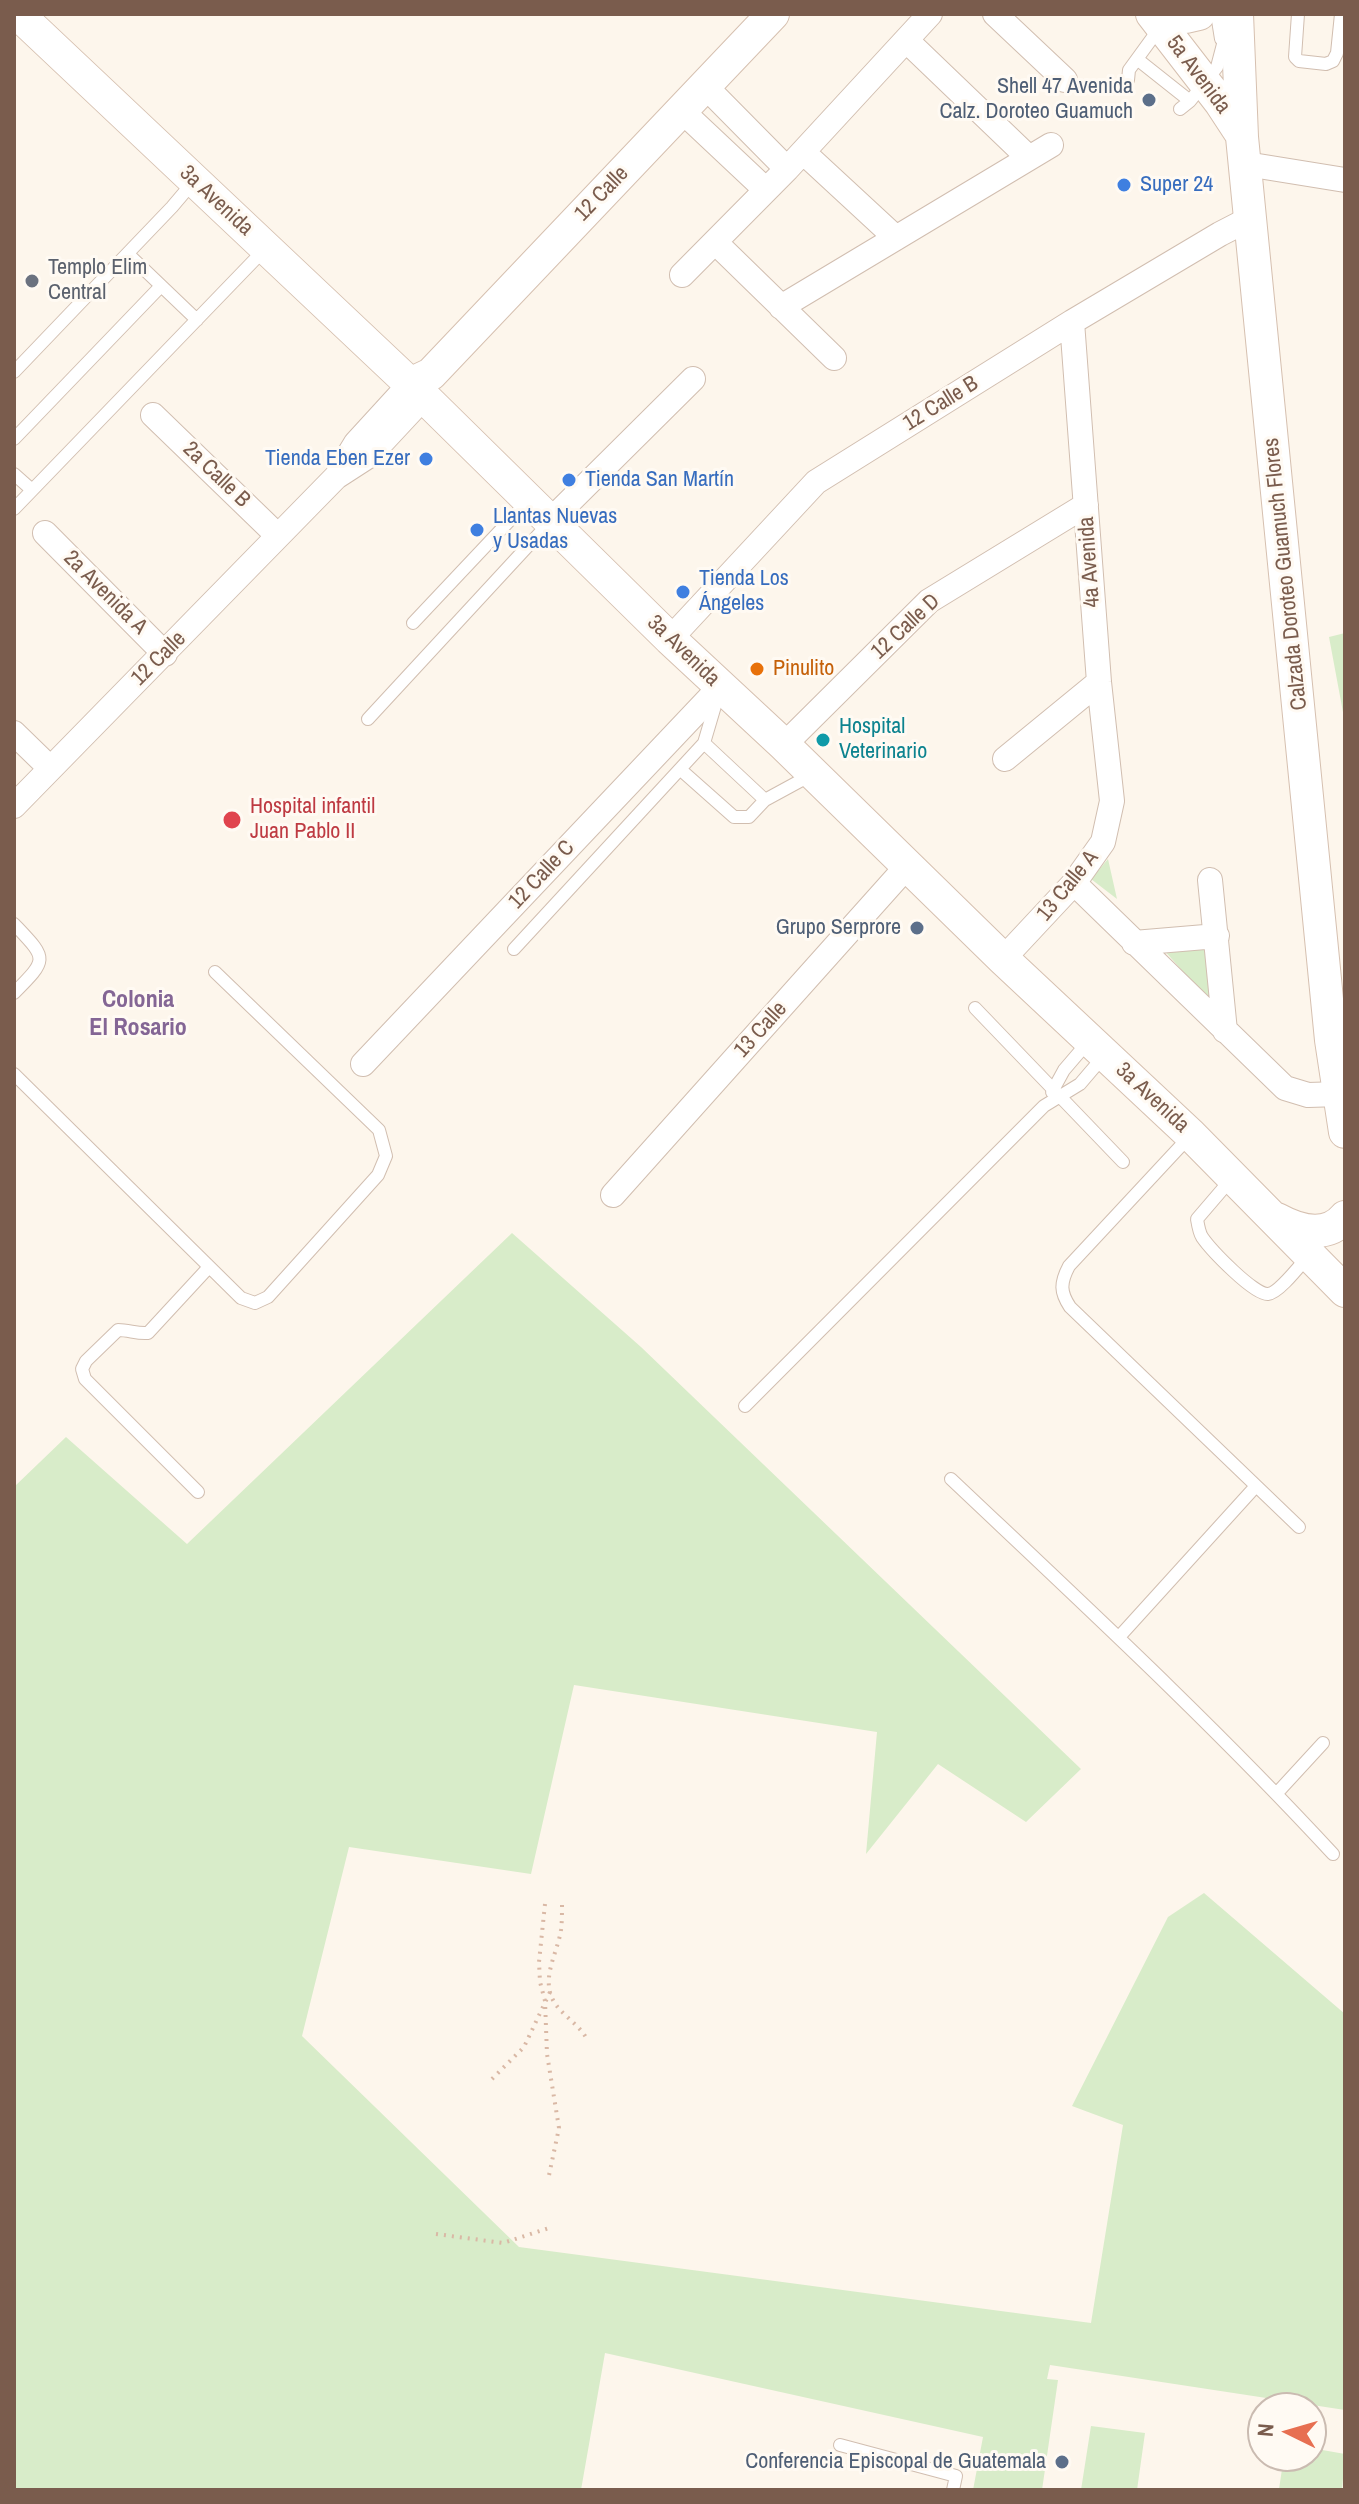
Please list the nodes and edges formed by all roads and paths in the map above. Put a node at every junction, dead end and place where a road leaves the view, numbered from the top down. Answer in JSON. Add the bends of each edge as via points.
{"nodes":[{"id":1,"x":18,"y":14,"type":"edge"},
{"id":2,"x":930,"y":14,"type":"edge"},
{"id":3,"x":995,"y":14,"type":"edge"},
{"id":4,"x":1199,"y":14,"type":"edge"},
{"id":5,"x":1217,"y":14,"type":"edge"},
{"id":6,"x":1234,"y":14,"type":"edge"},
{"id":7,"x":1298,"y":14,"type":"edge"},
{"id":8,"x":1341,"y":14,"type":"edge"},
{"id":9,"x":769,"y":15,"type":"edge"},
{"id":10,"x":1161,"y":18,"type":"edge"},
{"id":11,"x":906,"y":40,"type":"junction"},
{"id":12,"x":1222,"y":46,"type":"junction"},
{"id":13,"x":1137,"y":59,"type":"junction"},
{"id":14,"x":1065,"y":80,"type":"dead end"},
{"id":15,"x":1128,"y":80,"type":"dead end"},
{"id":16,"x":705,"y":86,"type":"junction"},
{"id":17,"x":1192,"y":98,"type":"junction"},
{"id":18,"x":682,"y":111,"type":"junction"},
{"id":19,"x":752,"y":133,"type":"junction"},
{"id":20,"x":1051,"y":145,"type":"dead end"},
{"id":21,"x":1244,"y":150,"type":"junction"},
{"id":22,"x":729,"y":155,"type":"junction"},
{"id":23,"x":1029,"y":158,"type":"junction"},
{"id":24,"x":795,"y":160,"type":"junction"},
{"id":25,"x":1345,"y":180,"type":"edge"},
{"id":26,"x":194,"y":181,"type":"junction"},
{"id":27,"x":766,"y":190,"type":"junction"},
{"id":28,"x":1251,"y":218,"type":"junction"},
{"id":29,"x":896,"y":238,"type":"junction"},
{"id":30,"x":715,"y":242,"type":"junction"},
{"id":31,"x":266,"y":248,"type":"junction"},
{"id":32,"x":128,"y":254,"type":"junction"},
{"id":33,"x":682,"y":275,"type":"dead end"},
{"id":34,"x":161,"y":286,"type":"junction"},
{"id":35,"x":781,"y":307,"type":"junction"},
{"id":36,"x":197,"y":320,"type":"junction"},
{"id":37,"x":1072,"y":322,"type":"junction"},
{"id":38,"x":834,"y":358,"type":"dead end"},
{"id":39,"x":14,"y":372,"type":"edge"},
{"id":40,"x":693,"y":379,"type":"dead end"},
{"id":41,"x":422,"y":385,"type":"junction"},
{"id":42,"x":153,"y":415,"type":"dead end"},
{"id":43,"x":14,"y":439,"type":"edge"},
{"id":44,"x":14,"y":474,"type":"edge"},
{"id":45,"x":32,"y":490,"type":"junction"},
{"id":46,"x":1086,"y":505,"type":"junction"},
{"id":47,"x":14,"y":509,"type":"edge"},
{"id":48,"x":540,"y":510,"type":"junction"},
{"id":49,"x":45,"y":533,"type":"dead end"},
{"id":50,"x":278,"y":536,"type":"junction"},
{"id":51,"x":413,"y":623,"type":"dead end"},
{"id":52,"x":670,"y":639,"type":"junction"},
{"id":53,"x":165,"y":654,"type":"junction"},
{"id":54,"x":1099,"y":682,"type":"junction"},
{"id":55,"x":721,"y":686,"type":"junction"},
{"id":56,"x":368,"y":719,"type":"dead end"},
{"id":57,"x":14,"y":733,"type":"edge"},
{"id":58,"x":704,"y":743,"type":"junction"},
{"id":59,"x":784,"y":745,"type":"junction"},
{"id":60,"x":1005,"y":759,"type":"dead end"},
{"id":61,"x":50,"y":768,"type":"junction"},
{"id":62,"x":681,"y":770,"type":"junction"},
{"id":63,"x":814,"y":773,"type":"junction"},
{"id":64,"x":765,"y":800,"type":"junction"},
{"id":65,"x":1112,"y":801,"type":"joint"},
{"id":66,"x":14,"y":806,"type":"edge"},
{"id":67,"x":909,"y":864,"type":"junction"},
{"id":68,"x":1210,"y":880,"type":"dead end"},
{"id":69,"x":1074,"y":883,"type":"junction"},
{"id":70,"x":14,"y":924,"type":"edge"},
{"id":71,"x":1217,"y":936,"type":"junction"},
{"id":72,"x":1134,"y":943,"type":"junction"},
{"id":73,"x":514,"y":949,"type":"dead end"},
{"id":74,"x":1003,"y":959,"type":"junction"},
{"id":75,"x":215,"y":972,"type":"dead end"},
{"id":76,"x":14,"y":993,"type":"edge"},
{"id":77,"x":975,"y":1008,"type":"dead end"},
{"id":78,"x":1225,"y":1031,"type":"junction"},
{"id":79,"x":1098,"y":1047,"type":"junction"},
{"id":80,"x":363,"y":1064,"type":"dead end"},
{"id":81,"x":14,"y":1074,"type":"edge"},
{"id":82,"x":1057,"y":1092,"type":"junction"},
{"id":83,"x":1340,"y":1094,"type":"junction"},
{"id":84,"x":1345,"y":1132,"type":"edge"},
{"id":85,"x":1191,"y":1135,"type":"junction"},
{"id":86,"x":1123,"y":1162,"type":"dead end"},
{"id":87,"x":1233,"y":1177,"type":"junction"},
{"id":88,"x":613,"y":1195,"type":"dead end"},
{"id":89,"x":1271,"y":1216,"type":"junction"},
{"id":90,"x":1345,"y":1217,"type":"edge"},
{"id":91,"x":1309,"y":1255,"type":"junction"},
{"id":92,"x":209,"y":1267,"type":"junction"},
{"id":93,"x":1345,"y":1291,"type":"edge"},
{"id":94,"x":745,"y":1406,"type":"dead end"},
{"id":95,"x":951,"y":1479,"type":"dead end"},
{"id":96,"x":1256,"y":1486,"type":"junction"},
{"id":97,"x":198,"y":1492,"type":"dead end"},
{"id":98,"x":1299,"y":1527,"type":"dead end"},
{"id":99,"x":1119,"y":1637,"type":"junction"},
{"id":100,"x":1323,"y":1743,"type":"dead end"},
{"id":101,"x":1277,"y":1793,"type":"junction"},
{"id":102,"x":1333,"y":1854,"type":"dead end"},
{"id":103,"x":545,"y":1904,"type":"dead end"},
{"id":104,"x":562,"y":1905,"type":"dead end"},
{"id":105,"x":550,"y":1992,"type":"junction"},
{"id":106,"x":545,"y":2001,"type":"junction"},
{"id":107,"x":588,"y":2041,"type":"dead end"},
{"id":108,"x":492,"y":2079,"type":"dead end"},
{"id":109,"x":548,"y":2180,"type":"dead end"},
{"id":110,"x":549,"y":2228,"type":"dead end"},
{"id":111,"x":436,"y":2234,"type":"dead end"},
{"id":112,"x":840,"y":2445,"type":"dead end"},
{"id":113,"x":953,"y":2490,"type":"edge"}],
"edges":[{"from":1,"to":26,"type":"main road","name":"3a Avenida"},
{"from":2,"to":11,"type":"street"},
{"from":3,"to":14,"type":"street"},
{"from":4,"to":10,"type":"main road"},
{"from":5,"to":12,"type":"lane"},
{"from":6,"to":12,"type":"lane"},
{"from":6,"to":21,"type":"main road","name":"Calzada Doroteo Guamuch Flores"},
{"from":7,"to":8,"type":"lane","via":[[1295,57],[1326,64],[1337,53]]},
{"from":9,"to":16,"type":"main road","name":"12 Calle"},
{"from":10,"to":13,"type":"lane"},
{"from":10,"to":17,"type":"main road","name":"5a Avenida"},
{"from":11,"to":23,"type":"street"},
{"from":11,"to":24,"type":"street"},
{"from":12,"to":17,"type":"lane","via":[[1217,67]]},
{"from":13,"to":15,"type":"lane"},
{"from":13,"to":17,"type":"lane"},
{"from":16,"to":18,"type":"main road","name":"12 Calle"},
{"from":16,"to":19,"type":"street"},
{"from":17,"to":21,"type":"main road","name":"5a Avenida"},
{"from":18,"to":22,"type":"street"},
{"from":18,"to":41,"type":"main road","name":"12 Calle"},
{"from":19,"to":22,"type":"street"},
{"from":19,"to":24,"type":"street"},
{"from":20,"to":23,"type":"street"},
{"from":21,"to":25,"type":"street"},
{"from":21,"to":28,"type":"main road","name":"Calzada Doroteo Guamuch Flores"},
{"from":22,"to":27,"type":"street"},
{"from":23,"to":29,"type":"street"},
{"from":24,"to":27,"type":"street"},
{"from":24,"to":29,"type":"street"},
{"from":26,"to":31,"type":"main road","name":"3a Avenida"},
{"from":26,"to":32,"type":"lane"},
{"from":27,"to":30,"type":"street"},
{"from":28,"to":37,"type":"street","name":"12 Calle B"},
{"from":28,"to":83,"type":"main road","name":"Calzada Doroteo Guamuch Flores"},
{"from":29,"to":35,"type":"street"},
{"from":30,"to":33,"type":"street"},
{"from":30,"to":35,"type":"street"},
{"from":31,"to":36,"type":"lane"},
{"from":31,"to":41,"type":"main road","name":"3a Avenida"},
{"from":32,"to":34,"type":"lane"},
{"from":32,"to":39,"type":"lane"},
{"from":34,"to":36,"type":"lane"},
{"from":34,"to":43,"type":"lane"},
{"from":35,"to":38,"type":"street"},
{"from":36,"to":45,"type":"lane"},
{"from":37,"to":46,"type":"street","name":"4a Avenida"},
{"from":37,"to":52,"type":"street","name":"12 Calle B","via":[[816,482]]},
{"from":40,"to":48,"type":"street"},
{"from":41,"to":48,"type":"main road","name":"3a Avenida"},
{"from":41,"to":50,"type":"street","name":"12 Calle","via":[[356,443],[336,477]]},
{"from":42,"to":50,"type":"street","name":"2a Calle B"},
{"from":44,"to":45,"type":"lane"},
{"from":45,"to":47,"type":"lane"},
{"from":46,"to":54,"type":"street","name":"4a Avenida"},
{"from":46,"to":59,"type":"street","name":"12 Calle D","via":[[929,601]]},
{"from":48,"to":51,"type":"lane"},
{"from":48,"to":52,"type":"main road","name":"3a Avenida"},
{"from":48,"to":56,"type":"lane"},
{"from":49,"to":53,"type":"street","name":"2a Avenida A"},
{"from":50,"to":53,"type":"street","name":"12 Calle"},
{"from":52,"to":55,"type":"main road","name":"3a Avenida"},
{"from":53,"to":61,"type":"street","name":"12 Calle"},
{"from":54,"to":60,"type":"street"},
{"from":54,"to":65,"type":"street","name":"4a Avenida"},
{"from":55,"to":58,"type":"lane"},
{"from":55,"to":59,"type":"main road","name":"3a Avenida"},
{"from":55,"to":80,"type":"street","name":"12 Calle C"},
{"from":57,"to":61,"type":"street"},
{"from":58,"to":62,"type":"lane"},
{"from":58,"to":64,"type":"lane"},
{"from":59,"to":63,"type":"main road","name":"3a Avenida"},
{"from":61,"to":66,"type":"street","name":"12 Calle"},
{"from":62,"to":64,"type":"lane","via":[[734,817],[749,817]]},
{"from":62,"to":73,"type":"lane"},
{"from":63,"to":64,"type":"lane"},
{"from":63,"to":67,"type":"main road","name":"3a Avenida"},
{"from":65,"to":69,"type":"street","name":"13 Calle A","via":[[1103,842]]},
{"from":67,"to":74,"type":"main road","name":"3a Avenida"},
{"from":67,"to":88,"type":"street","name":"13 Calle"},
{"from":68,"to":71,"type":"street"},
{"from":69,"to":72,"type":"street"},
{"from":69,"to":74,"type":"street","name":"13 Calle A"},
{"from":70,"to":76,"type":"lane","via":[[40,951],[41,961]]},
{"from":71,"to":72,"type":"street"},
{"from":71,"to":78,"type":"street"},
{"from":72,"to":78,"type":"street"},
{"from":74,"to":79,"type":"main road","name":"3a Avenida"},
{"from":75,"to":92,"type":"lane","via":[[379,1130],[386,1156],[378,1175],[268,1297],[255,1303],[241,1298]]},
{"from":77,"to":82,"type":"lane"},
{"from":78,"to":83,"type":"street","via":[[1285,1088],[1308,1095]]},
{"from":79,"to":82,"type":"lane","via":[[1064,1070]]},
{"from":79,"to":82,"type":"lane","via":[[1080,1084]]},
{"from":79,"to":85,"type":"main road","name":"3a Avenida"},
{"from":81,"to":92,"type":"lane"},
{"from":82,"to":86,"type":"lane"},
{"from":82,"to":94,"type":"lane"},
{"from":83,"to":84,"type":"main road","name":"Calzada Doroteo Guamuch Flores"},
{"from":85,"to":87,"type":"main road","name":"3a Avenida"},
{"from":85,"to":96,"type":"lane","via":[[1069,1266],[1061,1281],[1062,1295]]},
{"from":87,"to":89,"type":"main road","name":"3a Avenida"},
{"from":87,"to":91,"type":"lane","via":[[1197,1219],[1200,1235],[1224,1260],[1266,1295]]},
{"from":89,"to":90,"type":"main road","via":[[1313,1231],[1332,1228]]},
{"from":89,"to":91,"type":"main road","name":"3a Avenida"},
{"from":91,"to":93,"type":"main road","name":"3a Avenida"},
{"from":92,"to":97,"type":"lane","via":[[148,1333],[118,1330],[82,1369],[85,1379]]},
{"from":95,"to":99,"type":"lane"},
{"from":96,"to":98,"type":"lane"},
{"from":96,"to":99,"type":"lane"},
{"from":99,"to":101,"type":"lane"},
{"from":100,"to":101,"type":"lane"},
{"from":101,"to":102,"type":"lane"},
{"from":103,"to":106,"type":"path","via":[[539,1962]]},
{"from":104,"to":105,"type":"path"},
{"from":105,"to":106,"type":"path"},
{"from":105,"to":107,"type":"path"},
{"from":106,"to":108,"type":"path","via":[[524,2047]]},
{"from":106,"to":109,"type":"path","via":[[559,2128]]},
{"from":110,"to":111,"type":"path","via":[[503,2243]]},
{"from":112,"to":113,"type":"lane","via":[[956,2476]]}]}
